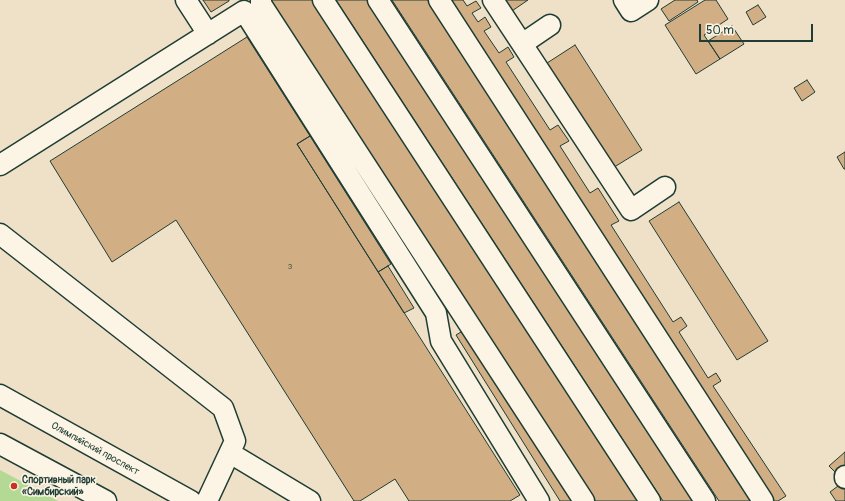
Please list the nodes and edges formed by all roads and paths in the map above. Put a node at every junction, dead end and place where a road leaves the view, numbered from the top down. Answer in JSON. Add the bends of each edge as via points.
{"nodes":[{"id":1,"x":186,"y":0,"type":"edge"},
{"id":2,"x":261,"y":0,"type":"edge"},
{"id":3,"x":322,"y":0,"type":"edge"},
{"id":4,"x":378,"y":0,"type":"edge"},
{"id":5,"x":439,"y":0,"type":"edge"},
{"id":6,"x":493,"y":0,"type":"edge"},
{"id":7,"x":624,"y":0,"type":"edge"},
{"id":8,"x":648,"y":0,"type":"edge"},
{"id":9,"x":550,"y":25,"type":"dead end"},
{"id":10,"x":208,"y":34,"type":"junction"},
{"id":11,"x":522,"y":44,"type":"junction"},
{"id":12,"x":0,"y":165,"type":"edge"},
{"id":13,"x":665,"y":187,"type":"dead end"},
{"id":14,"x":0,"y":234,"type":"edge"},
{"id":15,"x":0,"y":395,"type":"edge"},
{"id":16,"x":0,"y":444,"type":"edge"},
{"id":17,"x":230,"y":453,"type":"junction"},
{"id":18,"x":106,"y":501,"type":"edge"},
{"id":19,"x":191,"y":501,"type":"edge"},
{"id":20,"x":207,"y":501,"type":"edge"},
{"id":21,"x":310,"y":501,"type":"edge"},
{"id":22,"x":539,"y":501,"type":"edge"},
{"id":23,"x":584,"y":501,"type":"edge"},
{"id":24,"x":650,"y":501,"type":"edge"},
{"id":25,"x":705,"y":501,"type":"edge"},
{"id":26,"x":763,"y":501,"type":"edge"}],
"edges":[{"from":1,"to":10,"type":"street"},
{"from":2,"to":23,"type":"street","via":[[261,4]]},
{"from":3,"to":24,"type":"street"},
{"from":4,"to":25,"type":"street"},
{"from":5,"to":26,"type":"street"},
{"from":6,"to":11,"type":"street"},
{"from":7,"to":8,"type":"street","via":[[630,11]]},
{"from":9,"to":11,"type":"street"},
{"from":10,"to":12,"type":"street"},
{"from":10,"to":22,"type":"street","via":[[244,12],[436,313],[440,341]]},
{"from":11,"to":13,"type":"street","via":[[631,210]]},
{"from":14,"to":17,"type":"street","via":[[223,408],[235,441]]},
{"from":15,"to":19,"type":"street","name":"Олимпийский проспект"},
{"from":16,"to":18,"type":"street"},
{"from":17,"to":20,"type":"street"},
{"from":17,"to":21,"type":"street"}]}
